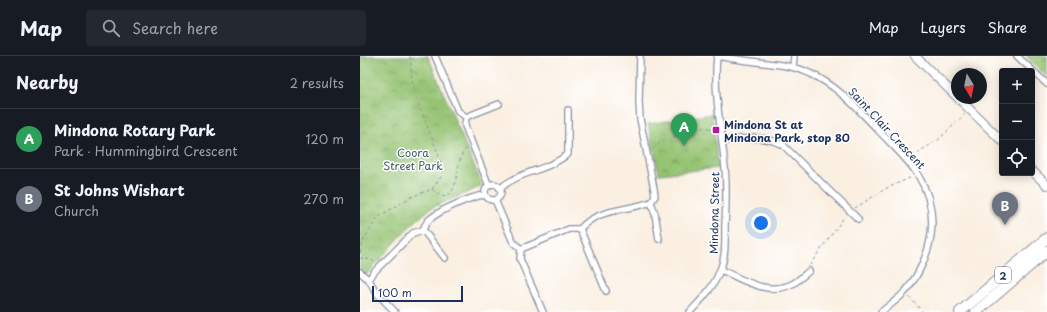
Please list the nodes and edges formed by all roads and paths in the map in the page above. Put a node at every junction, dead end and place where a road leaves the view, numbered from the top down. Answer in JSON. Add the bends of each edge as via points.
{"nodes":[{"id":1,"x":410,"y":56,"type":"edge"},
{"id":2,"x":435,"y":56,"type":"edge"},
{"id":3,"x":640,"y":56,"type":"edge"},
{"id":4,"x":717,"y":56,"type":"edge"},
{"id":5,"x":794,"y":56,"type":"edge"},
{"id":6,"x":915,"y":56,"type":"edge"},
{"id":7,"x":1017,"y":56,"type":"edge"},
{"id":8,"x":793,"y":67,"type":"junction"},
{"id":9,"x":1047,"y":84,"type":"edge"},
{"id":10,"x":951,"y":91,"type":"edge"},
{"id":11,"x":499,"y":104,"type":"dead end"},
{"id":12,"x":964,"y":104,"type":"edge"},
{"id":13,"x":568,"y":110,"type":"dead end"},
{"id":14,"x":965,"y":114,"type":"dead end"},
{"id":15,"x":466,"y":117,"type":"junction"},
{"id":16,"x":715,"y":128,"type":"dead end"},
{"id":17,"x":1001,"y":140,"type":"edge"},
{"id":18,"x":722,"y":141,"type":"junction"},
{"id":19,"x":473,"y":145,"type":"junction"},
{"id":20,"x":647,"y":151,"type":"junction"},
{"id":21,"x":906,"y":160,"type":"junction"},
{"id":22,"x":918,"y":174,"type":"junction"},
{"id":23,"x":1035,"y":174,"type":"edge"},
{"id":24,"x":1047,"y":185,"type":"edge"},
{"id":25,"x":489,"y":186,"type":"junction"},
{"id":26,"x":432,"y":188,"type":"junction"},
{"id":27,"x":500,"y":189,"type":"junction"},
{"id":28,"x":486,"y":195,"type":"junction"},
{"id":29,"x":495,"y":200,"type":"junction"},
{"id":30,"x":651,"y":202,"type":"junction"},
{"id":31,"x":850,"y":210,"type":"junction"},
{"id":32,"x":858,"y":219,"type":"dead end"},
{"id":33,"x":580,"y":228,"type":"junction"},
{"id":34,"x":423,"y":230,"type":"junction"},
{"id":35,"x":1047,"y":238,"type":"edge"},
{"id":36,"x":659,"y":239,"type":"dead end"},
{"id":37,"x":521,"y":248,"type":"junction"},
{"id":38,"x":1047,"y":251,"type":"edge"},
{"id":39,"x":360,"y":253,"type":"edge"},
{"id":40,"x":360,"y":258,"type":"edge"},
{"id":41,"x":445,"y":258,"type":"dead end"},
{"id":42,"x":379,"y":266,"type":"junction"},
{"id":43,"x":721,"y":270,"type":"junction"},
{"id":44,"x":808,"y":271,"type":"joint"},
{"id":45,"x":360,"y":272,"type":"edge"},
{"id":46,"x":369,"y":280,"type":"junction"},
{"id":47,"x":606,"y":291,"type":"dead end"},
{"id":48,"x":905,"y":292,"type":"junction"},
{"id":49,"x":395,"y":312,"type":"edge"},
{"id":50,"x":542,"y":312,"type":"edge"},
{"id":51,"x":690,"y":312,"type":"edge"},
{"id":52,"x":881,"y":312,"type":"edge"},
{"id":53,"x":923,"y":312,"type":"edge"},
{"id":54,"x":960,"y":312,"type":"edge"},
{"id":55,"x":976,"y":312,"type":"edge"}],
"edges":[{"from":1,"to":26,"type":"path","via":[[415,96],[442,164],[441,177]]},
{"from":2,"to":15,"type":"street","via":[[458,111]]},
{"from":3,"to":20,"type":"street","via":[[640,119]]},
{"from":4,"to":8,"type":"street","name":"Saint Clair Crescent"},
{"from":4,"to":18,"type":"street","name":"Mindona Street"},
{"from":5,"to":8,"type":"street"},
{"from":6,"to":10,"type":"street"},
{"from":7,"to":9,"type":"street"},
{"from":8,"to":21,"type":"street","name":"Saint Clair Crescent","via":[[824,80],[842,94]]},
{"from":11,"to":15,"type":"street"},
{"from":12,"to":17,"type":"street"},
{"from":13,"to":27,"type":"street","via":[[568,154],[554,163],[507,182]]},
{"from":14,"to":21,"type":"path","via":[[938,140]]},
{"from":15,"to":19,"type":"street","via":[[465,126]]},
{"from":16,"to":20,"type":"path","via":[[680,132]]},
{"from":18,"to":31,"type":"street","via":[[750,138],[775,141],[790,152]]},
{"from":18,"to":43,"type":"street","name":"Mindona Street","via":[[726,182]]},
{"from":19,"to":25,"type":"street"},
{"from":19,"to":26,"type":"path","via":[[466,148],[461,156],[452,192],[448,195],[440,194]]},
{"from":20,"to":30,"type":"street","via":[[655,196]]},
{"from":21,"to":22,"type":"street","name":"Saint Clair Crescent"},
{"from":22,"to":31,"type":"path","via":[[885,189]]},
{"from":22,"to":48,"type":"street","name":"Saint Clair Crescent","via":[[931,206],[932,226],[925,260]]},
{"from":23,"to":24,"type":"street"},
{"from":25,"to":27,"type":"street","via":[[494,185]]},
{"from":25,"to":28,"type":"street"},
{"from":26,"to":39,"type":"path","via":[[411,197],[378,217],[364,239]]},
{"from":27,"to":29,"type":"street","via":[[500,194]]},
{"from":28,"to":29,"type":"street","via":[[490,200]]},
{"from":28,"to":34,"type":"street","via":[[454,205],[431,217]]},
{"from":29,"to":37,"type":"street","via":[[513,242]]},
{"from":30,"to":33,"type":"street","via":[[604,214],[588,221]]},
{"from":30,"to":36,"type":"street"},
{"from":31,"to":32,"type":"street"},
{"from":31,"to":44,"type":"path","via":[[811,263]]},
{"from":33,"to":37,"type":"street","via":[[569,229]]},
{"from":33,"to":47,"type":"street"},
{"from":34,"to":41,"type":"street"},
{"from":34,"to":42,"type":"street","via":[[413,233]]},
{"from":35,"to":54,"type":"highway","number":"2"},
{"from":37,"to":50,"type":"street","via":[[520,259]]},
{"from":38,"to":55,"type":"highway","number":"2"},
{"from":40,"to":42,"type":"path","via":[[372,260]]},
{"from":42,"to":46,"type":"street"},
{"from":43,"to":44,"type":"street","via":[[768,289],[786,286]]},
{"from":43,"to":51,"type":"street","name":"Mindona Street","via":[[707,295]]},
{"from":45,"to":46,"type":"street"},
{"from":46,"to":49,"type":"street","via":[[376,292]]},
{"from":48,"to":52,"type":"street","name":"Saint Clair Crescent"},
{"from":48,"to":53,"type":"path"}]}
